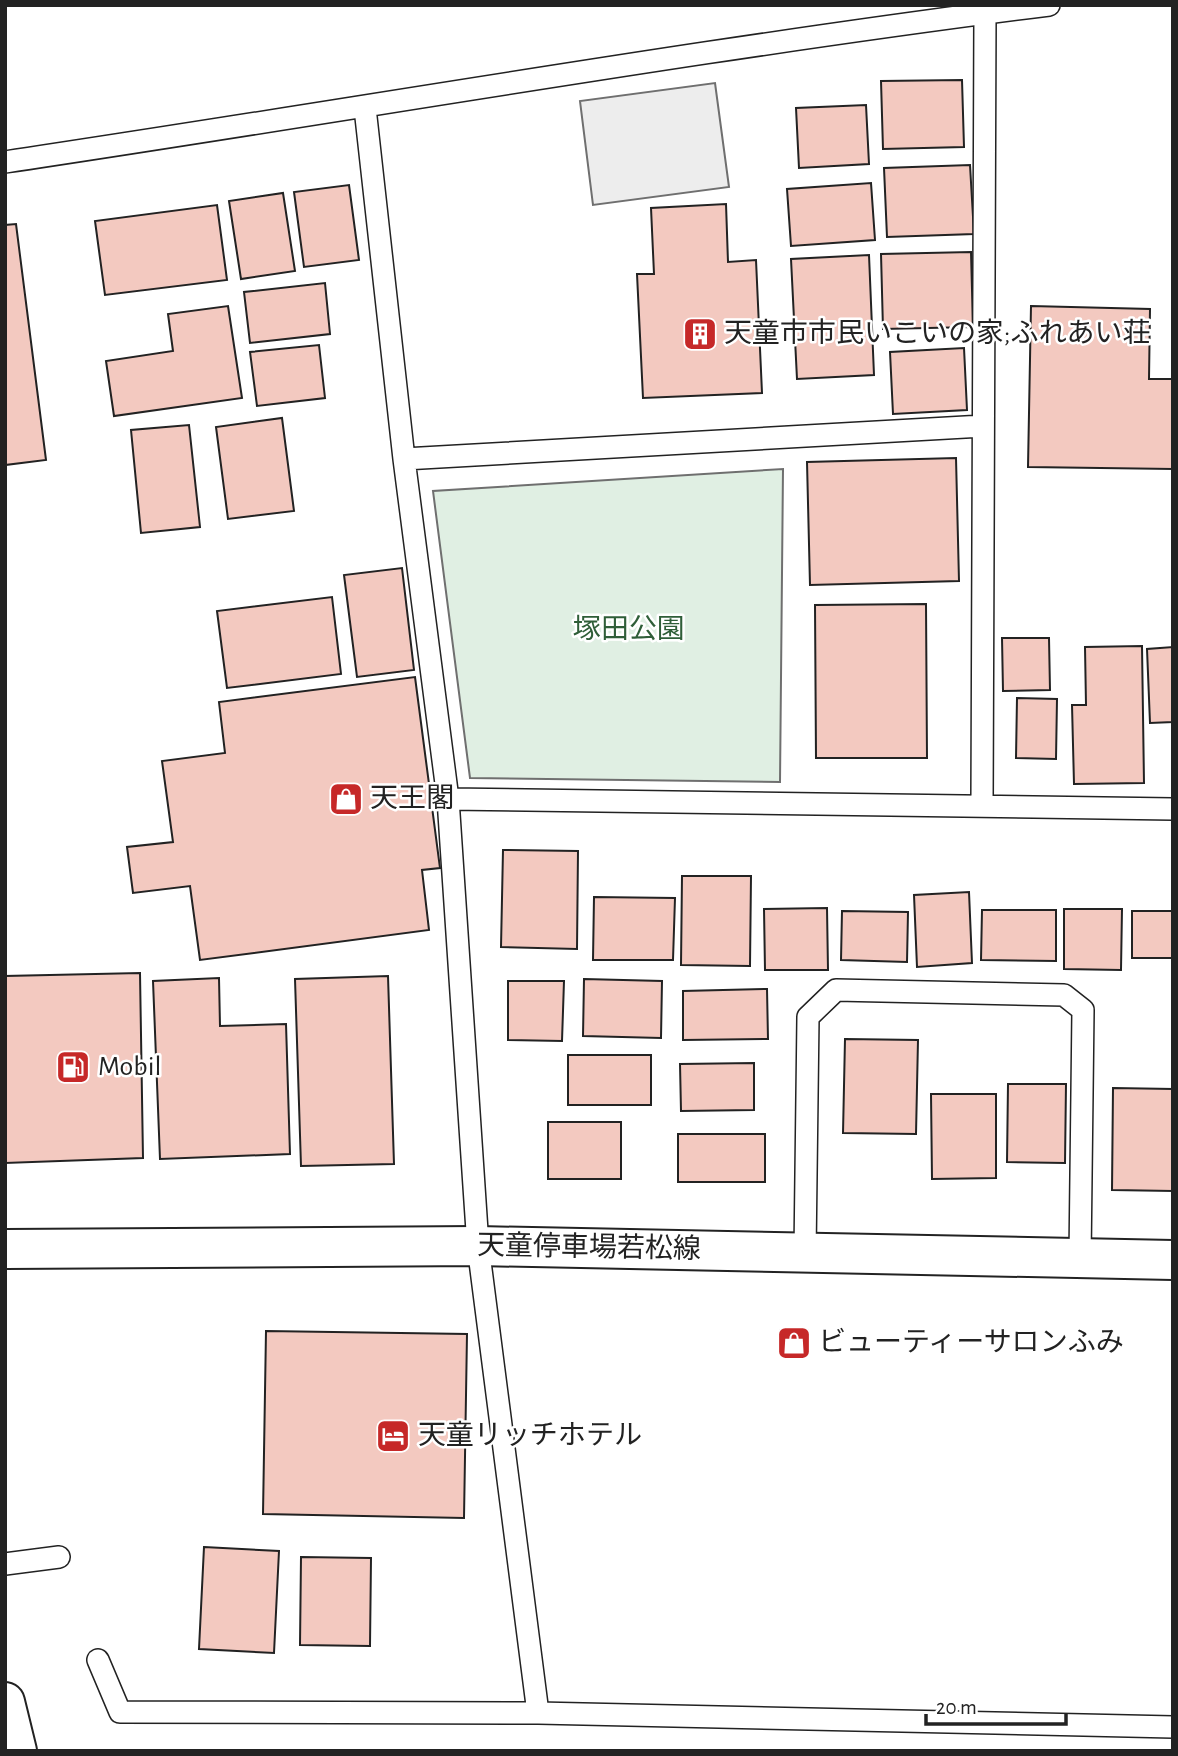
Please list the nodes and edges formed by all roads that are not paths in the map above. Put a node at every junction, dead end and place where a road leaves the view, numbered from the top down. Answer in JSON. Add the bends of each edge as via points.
{"nodes":[{"id":1,"x":1049,"y":5,"type":"edge"},
{"id":2,"x":985,"y":13,"type":"junction"},
{"id":3,"x":365,"y":108,"type":"junction"},
{"id":4,"x":5,"y":162,"type":"edge"},
{"id":5,"x":983,"y":426,"type":"junction"},
{"id":6,"x":404,"y":459,"type":"junction"},
{"id":7,"x":448,"y":799,"type":"junction"},
{"id":8,"x":982,"y":806,"type":"junction"},
{"id":9,"x":1173,"y":809,"type":"edge"},
{"id":10,"x":478,"y":1246,"type":"junction"},
{"id":11,"x":5,"y":1249,"type":"edge"},
{"id":12,"x":805,"y":1253,"type":"junction"},
{"id":13,"x":1080,"y":1259,"type":"junction"},
{"id":14,"x":1173,"y":1260,"type":"edge"},
{"id":15,"x":59,"y":1558,"type":"dead end"},
{"id":16,"x":5,"y":1564,"type":"edge"},
{"id":17,"x":98,"y":1660,"type":"dead end"},
{"id":18,"x":5,"y":1702,"type":"edge"},
{"id":19,"x":538,"y":1713,"type":"junction"},
{"id":20,"x":1173,"y":1727,"type":"edge"},
{"id":21,"x":17,"y":1751,"type":"edge"}],
"edges":[{"from":1,"to":2,"type":"lane"},
{"from":2,"to":3,"type":"lane","via":[[692,54]]},
{"from":2,"to":5,"type":"lane"},
{"from":3,"to":4,"type":"lane"},
{"from":3,"to":6,"type":"lane"},
{"from":5,"to":6,"type":"lane"},
{"from":5,"to":8,"type":"lane"},
{"from":6,"to":7,"type":"lane"},
{"from":7,"to":8,"type":"lane"},
{"from":7,"to":10,"type":"lane"},
{"from":8,"to":9,"type":"lane"},
{"from":10,"to":11,"type":"main road","name":"天童停車場若松線"},
{"from":10,"to":12,"type":"main road","name":"天童停車場若松線"},
{"from":10,"to":19,"type":"lane"},
{"from":12,"to":13,"type":"main road","name":"天童停車場若松線"},
{"from":12,"to":13,"type":"lane","via":[[808,1017],[836,990],[890,991],[1064,995],[1083,1010]]},
{"from":13,"to":14,"type":"main road","name":"天童停車場若松線"},
{"from":15,"to":16,"type":"lane"},
{"from":17,"to":19,"type":"lane","via":[[120,1712]]},
{"from":18,"to":21,"type":"main road"},
{"from":19,"to":20,"type":"lane"}]}
